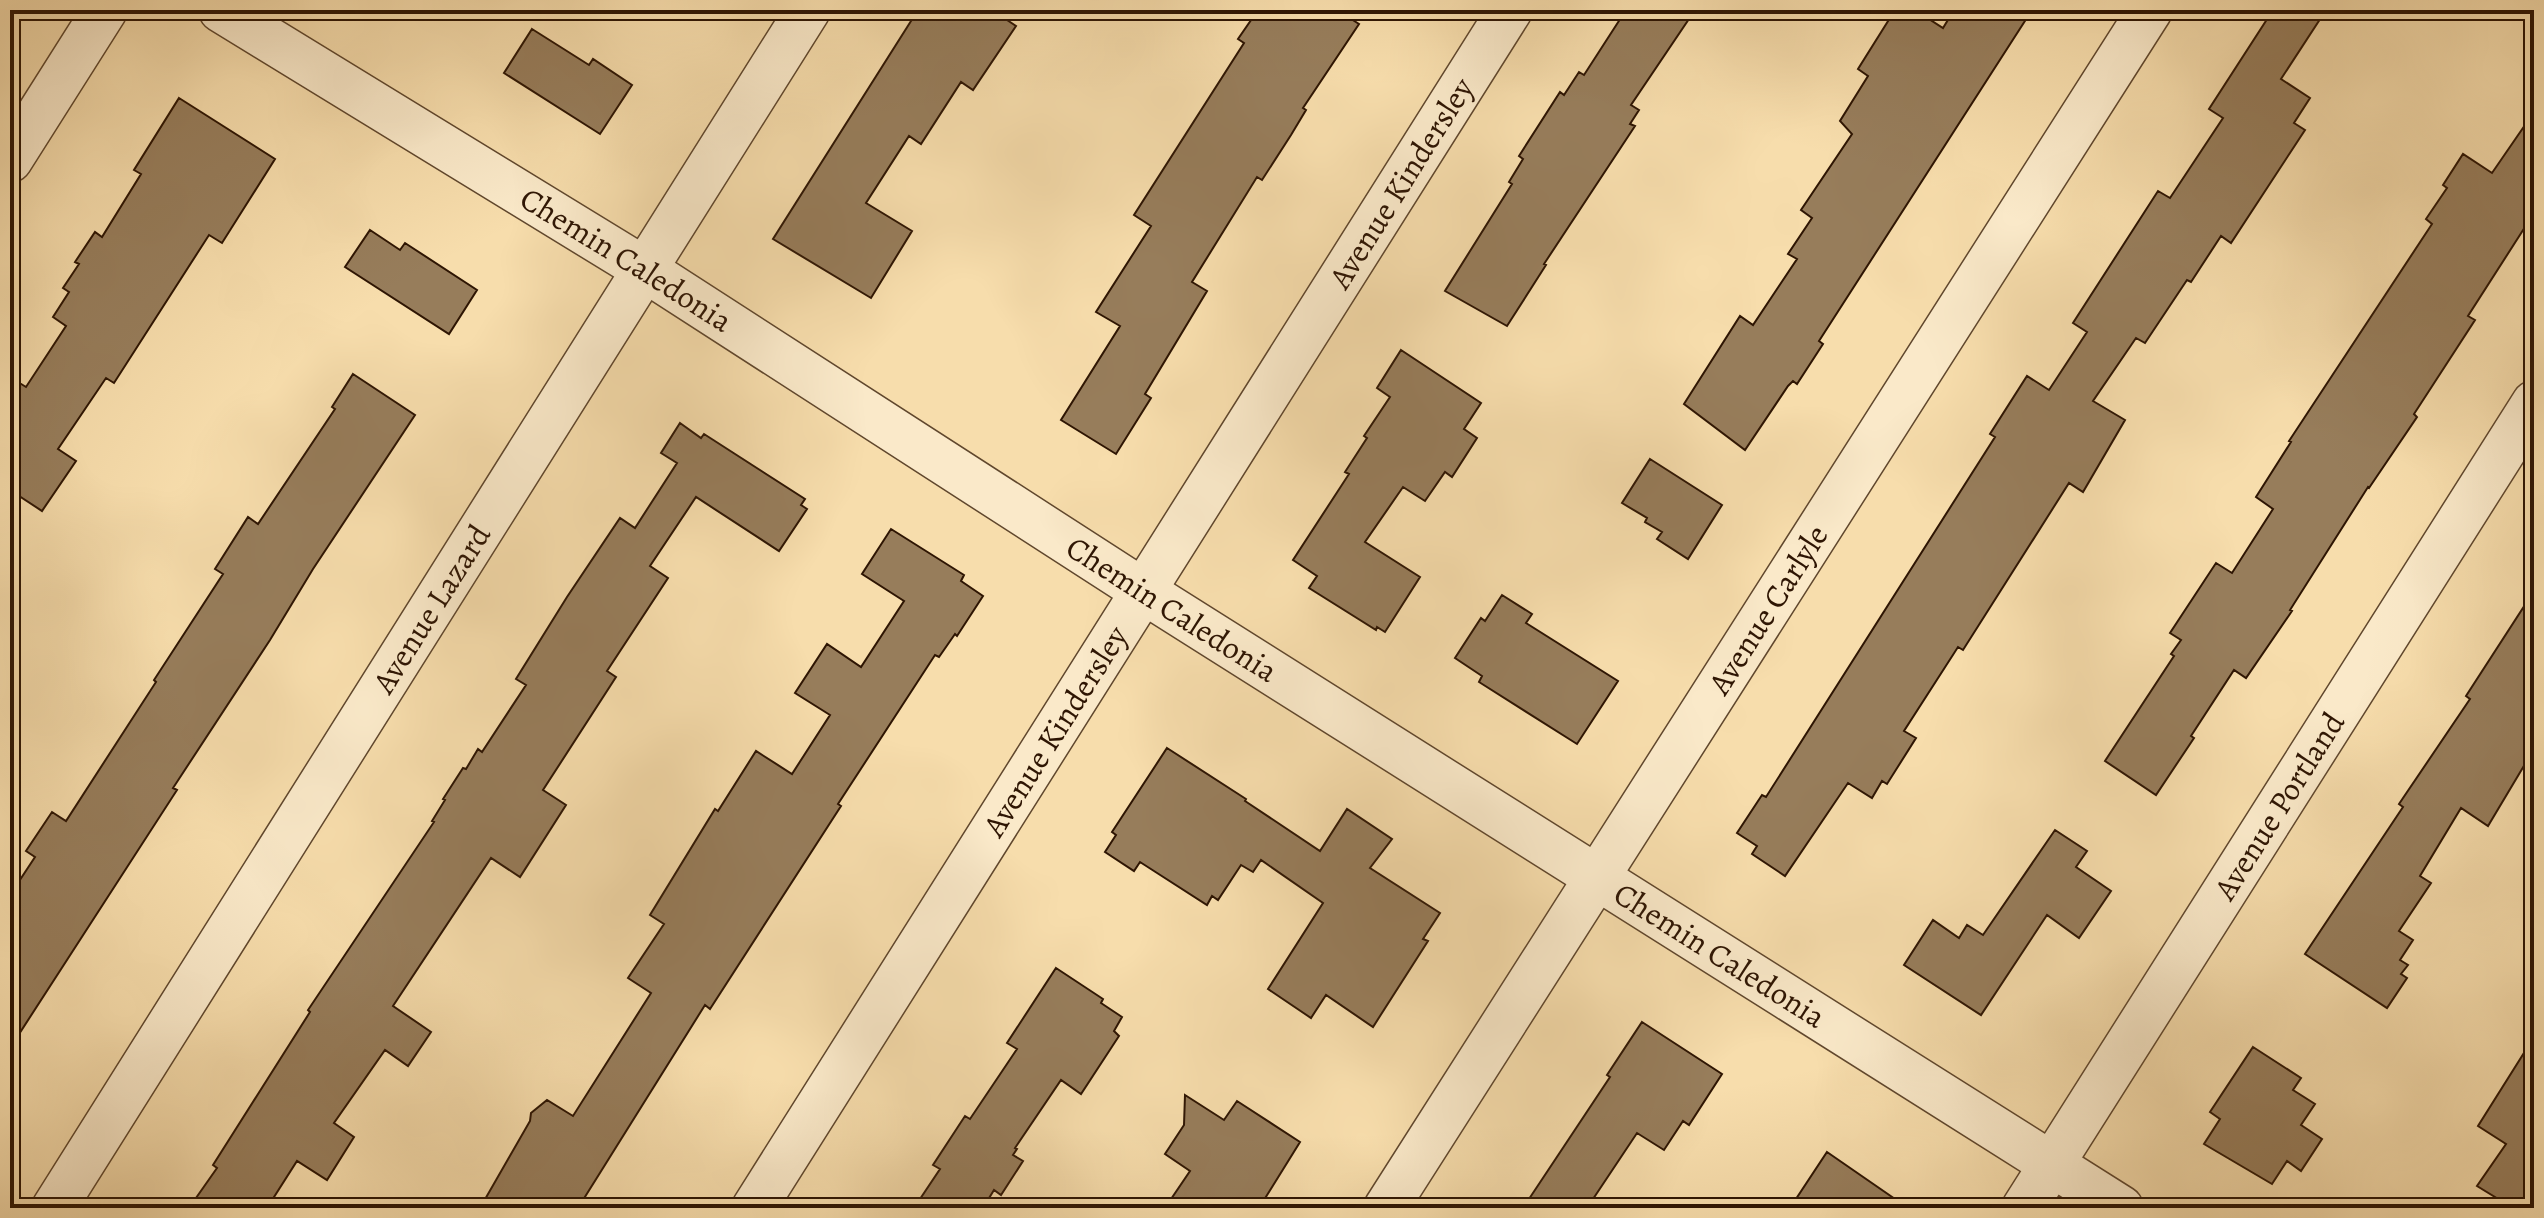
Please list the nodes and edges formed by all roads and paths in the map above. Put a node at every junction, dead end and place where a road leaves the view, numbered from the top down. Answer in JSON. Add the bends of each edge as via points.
{"nodes":[{"id":1,"x":105,"y":10,"type":"edge"},
{"id":2,"x":221,"y":10,"type":"edge"},
{"id":3,"x":808,"y":10,"type":"edge"},
{"id":4,"x":1510,"y":10,"type":"edge"},
{"id":5,"x":2150,"y":10,"type":"edge"},
{"id":6,"x":10,"y":160,"type":"edge"},
{"id":7,"x":644,"y":269,"type":"junction"},
{"id":8,"x":2534,"y":403,"type":"edge"},
{"id":9,"x":1143,"y":591,"type":"junction"},
{"id":10,"x":1599,"y":877,"type":"junction"},
{"id":11,"x":2052,"y":1165,"type":"junction"},
{"id":12,"x":54,"y":1208,"type":"edge"},
{"id":13,"x":754,"y":1208,"type":"edge"},
{"id":14,"x":1386,"y":1208,"type":"edge"},
{"id":15,"x":2024,"y":1208,"type":"edge"},
{"id":16,"x":2121,"y":1208,"type":"edge"}],
"edges":[{"from":1,"to":6,"type":"street"},
{"from":2,"to":7,"type":"street","name":"Chemin Caledonia"},
{"from":3,"to":7,"type":"street","name":"Avenue Lazard"},
{"from":4,"to":9,"type":"street","name":"Avenue Kindersley"},
{"from":5,"to":10,"type":"street","name":"Avenue Carlyle"},
{"from":7,"to":9,"type":"street","name":"Chemin Caledonia"},
{"from":7,"to":12,"type":"street","name":"Avenue Lazard"},
{"from":8,"to":11,"type":"street","name":"Avenue Portland"},
{"from":9,"to":10,"type":"street","name":"Chemin Caledonia"},
{"from":9,"to":13,"type":"street","name":"Avenue Kindersley"},
{"from":10,"to":11,"type":"street","name":"Chemin Caledonia"},
{"from":10,"to":14,"type":"street","name":"Avenue Carlyle"},
{"from":11,"to":15,"type":"street","name":"Avenue Portland"},
{"from":11,"to":16,"type":"street","name":"Chemin Caledonia"}]}
